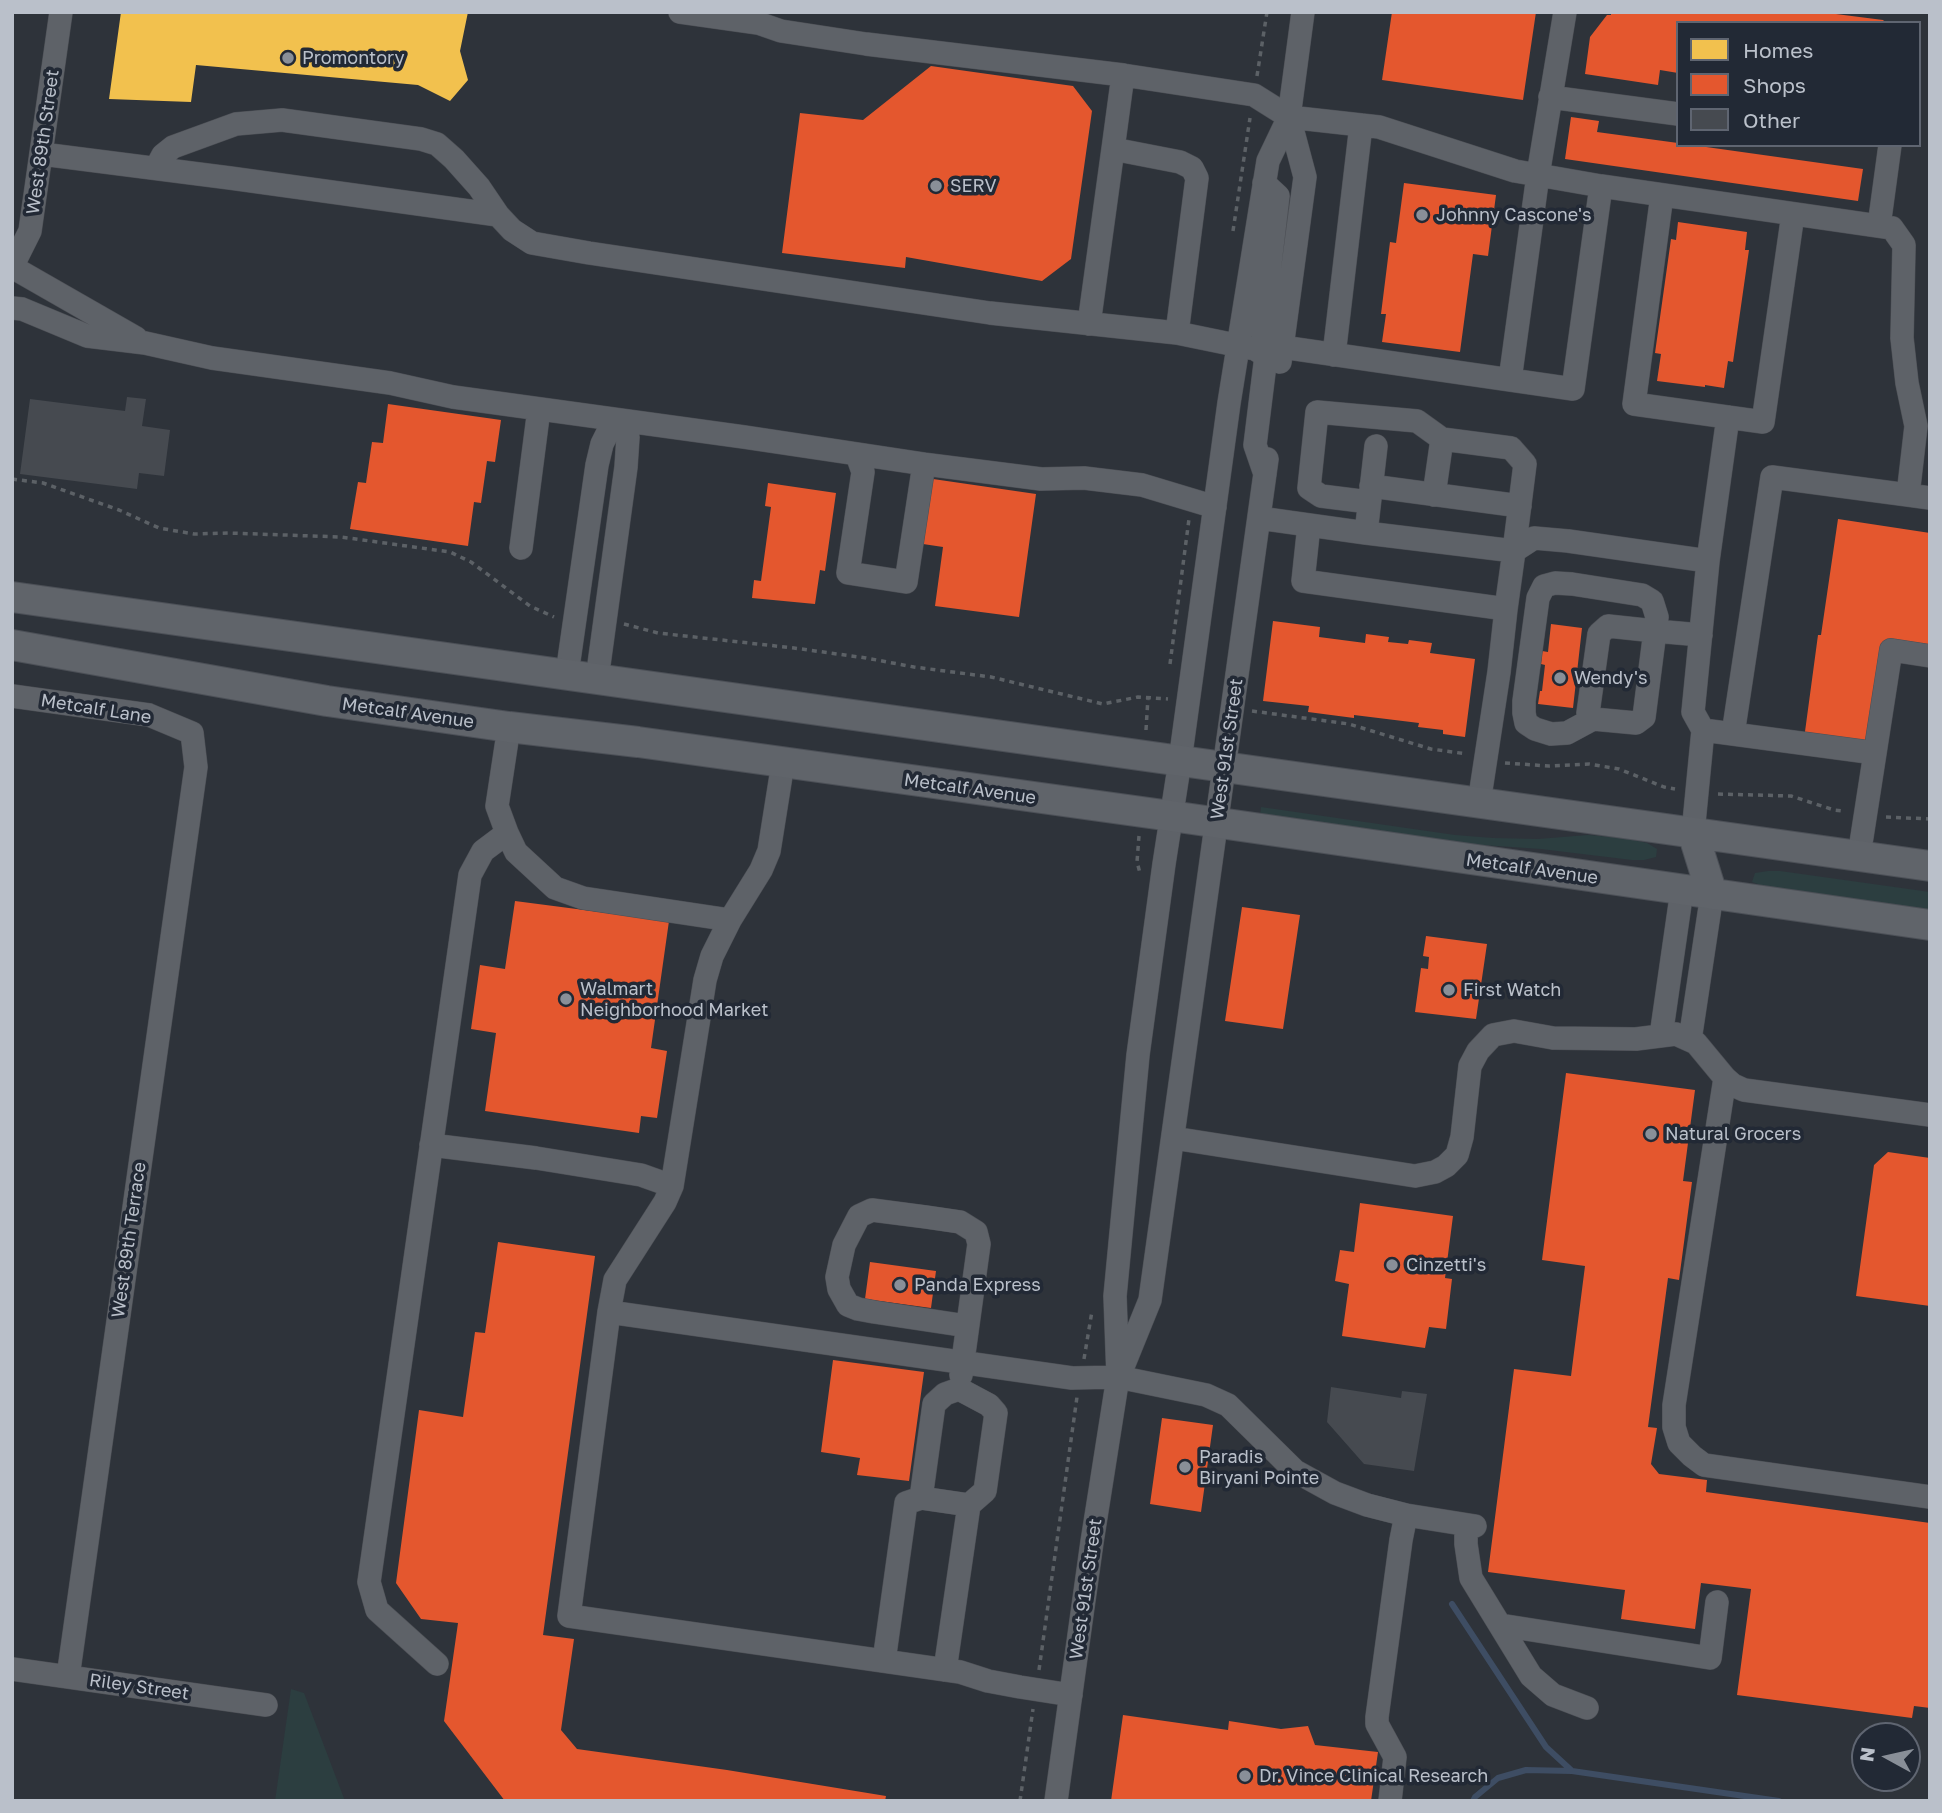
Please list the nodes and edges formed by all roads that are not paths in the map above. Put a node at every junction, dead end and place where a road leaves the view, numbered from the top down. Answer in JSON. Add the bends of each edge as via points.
{"nodes":[{"id":1,"x":61,"y":12,"type":"edge"},
{"id":2,"x":680,"y":12,"type":"edge"},
{"id":3,"x":1303,"y":12,"type":"edge"},
{"id":4,"x":1565,"y":12,"type":"edge"},
{"id":5,"x":1123,"y":75,"type":"junction"},
{"id":6,"x":1550,"y":97,"type":"junction"},
{"id":7,"x":1676,"y":114,"type":"edge"},
{"id":8,"x":1289,"y":117,"type":"junction"},
{"id":9,"x":1361,"y":125,"type":"junction"},
{"id":10,"x":1890,"y":147,"type":"edge"},
{"id":11,"x":1113,"y":149,"type":"junction"},
{"id":12,"x":42,"y":154,"type":"junction"},
{"id":13,"x":156,"y":168,"type":"junction"},
{"id":14,"x":1538,"y":175,"type":"junction"},
{"id":15,"x":1264,"y":183,"type":"junction"},
{"id":16,"x":1601,"y":186,"type":"junction"},
{"id":17,"x":1662,"y":195,"type":"junction"},
{"id":18,"x":1793,"y":214,"type":"junction"},
{"id":19,"x":498,"y":215,"type":"junction"},
{"id":20,"x":1879,"y":226,"type":"junction"},
{"id":21,"x":12,"y":267,"type":"edge"},
{"id":22,"x":12,"y":308,"type":"edge"},
{"id":23,"x":1089,"y":324,"type":"junction"},
{"id":24,"x":1177,"y":333,"type":"junction"},
{"id":25,"x":145,"y":343,"type":"junction"},
{"id":26,"x":1238,"y":346,"type":"junction"},
{"id":27,"x":1282,"y":347,"type":"junction"},
{"id":28,"x":1334,"y":355,"type":"junction"},
{"id":29,"x":1510,"y":380,"type":"junction"},
{"id":30,"x":539,"y":409,"type":"junction"},
{"id":31,"x":1728,"y":417,"type":"junction"},
{"id":32,"x":614,"y":419,"type":"junction"},
{"id":33,"x":1442,"y":439,"type":"junction"},
{"id":34,"x":1376,"y":446,"type":"dead end"},
{"id":35,"x":858,"y":454,"type":"junction"},
{"id":36,"x":924,"y":464,"type":"junction"},
{"id":37,"x":1265,"y":474,"type":"junction"},
{"id":38,"x":1370,"y":494,"type":"junction"},
{"id":39,"x":1434,"y":495,"type":"junction"},
{"id":40,"x":1919,"y":497,"type":"edge"},
{"id":41,"x":1520,"y":506,"type":"junction"},
{"id":42,"x":1215,"y":507,"type":"junction"},
{"id":43,"x":1259,"y":518,"type":"junction"},
{"id":44,"x":1308,"y":525,"type":"junction"},
{"id":45,"x":1366,"y":533,"type":"junction"},
{"id":46,"x":521,"y":548,"type":"dead end"},
{"id":47,"x":1514,"y":551,"type":"junction"},
{"id":48,"x":1708,"y":561,"type":"junction"},
{"id":49,"x":12,"y":597,"type":"edge"},
{"id":50,"x":1506,"y":609,"type":"junction"},
{"id":51,"x":1655,"y":631,"type":"junction"},
{"id":52,"x":1701,"y":635,"type":"junction"},
{"id":53,"x":12,"y":645,"type":"edge"},
{"id":54,"x":1930,"y":656,"type":"edge"},
{"id":55,"x":567,"y":674,"type":"junction"},
{"id":56,"x":597,"y":678,"type":"junction"},
{"id":57,"x":12,"y":696,"type":"edge"},
{"id":58,"x":1593,"y":719,"type":"junction"},
{"id":59,"x":509,"y":727,"type":"junction"},
{"id":60,"x":1703,"y":730,"type":"junction"},
{"id":61,"x":1733,"y":734,"type":"junction"},
{"id":62,"x":1875,"y":753,"type":"junction"},
{"id":63,"x":1180,"y":761,"type":"junction"},
{"id":64,"x":783,"y":763,"type":"junction"},
{"id":65,"x":1223,"y":767,"type":"junction"},
{"id":66,"x":191,"y":803,"type":"joint"},
{"id":67,"x":1479,"y":803,"type":"junction"},
{"id":68,"x":1171,"y":816,"type":"junction"},
{"id":69,"x":1216,"y":823,"type":"junction"},
{"id":70,"x":507,"y":833,"type":"junction"},
{"id":71,"x":1693,"y":833,"type":"junction"},
{"id":72,"x":1859,"y":856,"type":"junction"},
{"id":73,"x":1930,"y":866,"type":"edge"},
{"id":74,"x":1682,"y":890,"type":"junction"},
{"id":75,"x":1712,"y":894,"type":"junction"},
{"id":76,"x":730,"y":920,"type":"junction"},
{"id":77,"x":1930,"y":925,"type":"edge"},
{"id":78,"x":1661,"y":1036,"type":"junction"},
{"id":79,"x":1690,"y":1040,"type":"junction"},
{"id":80,"x":1725,"y":1078,"type":"junction"},
{"id":81,"x":1930,"y":1115,"type":"edge"},
{"id":82,"x":1173,"y":1138,"type":"junction"},
{"id":83,"x":431,"y":1145,"type":"junction"},
{"id":84,"x":672,"y":1186,"type":"junction"},
{"id":85,"x":609,"y":1311,"type":"junction"},
{"id":86,"x":968,"y":1326,"type":"junction"},
{"id":87,"x":963,"y":1362,"type":"junction"},
{"id":88,"x":1118,"y":1377,"type":"junction"},
{"id":89,"x":959,"y":1389,"type":"junction"},
{"id":90,"x":1930,"y":1497,"type":"edge"},
{"id":91,"x":921,"y":1499,"type":"junction"},
{"id":92,"x":969,"y":1505,"type":"junction"},
{"id":93,"x":1406,"y":1515,"type":"junction"},
{"id":94,"x":1717,"y":1602,"type":"dead end"},
{"id":95,"x":1500,"y":1625,"type":"junction"},
{"id":96,"x":884,"y":1661,"type":"junction"},
{"id":97,"x":437,"y":1664,"type":"dead end"},
{"id":98,"x":12,"y":1669,"type":"edge"},
{"id":99,"x":945,"y":1670,"type":"junction"},
{"id":100,"x":68,"y":1676,"type":"junction"},
{"id":101,"x":1071,"y":1695,"type":"junction"},
{"id":102,"x":266,"y":1705,"type":"dead end"},
{"id":103,"x":1587,"y":1708,"type":"dead end"},
{"id":104,"x":1056,"y":1801,"type":"edge"},
{"id":105,"x":1390,"y":1801,"type":"edge"}],
"edges":[{"from":1,"to":12,"type":"street","name":"West 89th Street"},
{"from":2,"to":5,"type":"street","via":[[866,44]]},
{"from":3,"to":8,"type":"street","name":"West 91st Street"},
{"from":4,"to":6,"type":"street"},
{"from":5,"to":8,"type":"street","via":[[1254,96]]},
{"from":5,"to":11,"type":"street"},
{"from":6,"to":7,"type":"street"},
{"from":6,"to":14,"type":"street"},
{"from":8,"to":9,"type":"street"},
{"from":8,"to":15,"type":"street","name":"West 91st Street","via":[[1268,161]]},
{"from":8,"to":27,"type":"street","name":"West 91st Street","via":[[1305,177]]},
{"from":9,"to":14,"type":"street"},
{"from":9,"to":28,"type":"street"},
{"from":10,"to":20,"type":"street"},
{"from":11,"to":23,"type":"street"},
{"from":11,"to":24,"type":"street","via":[[1180,162],[1192,167],[1197,178]]},
{"from":12,"to":13,"type":"street"},
{"from":12,"to":21,"type":"street","name":"West 89th Street","via":[[30,231]]},
{"from":13,"to":19,"type":"street"},
{"from":13,"to":19,"type":"street","via":[[173,148],[236,124],[282,120],[408,137],[438,144],[479,187]]},
{"from":14,"to":16,"type":"street"},
{"from":14,"to":29,"type":"street"},
{"from":15,"to":26,"type":"street","name":"West 91st Street"},
{"from":15,"to":27,"type":"street","via":[[1278,196],[1262,331],[1269,344]]},
{"from":16,"to":17,"type":"street"},
{"from":16,"to":29,"type":"street","via":[[1573,389]]},
{"from":17,"to":18,"type":"street"},
{"from":17,"to":31,"type":"street","via":[[1634,404]]},
{"from":18,"to":20,"type":"street"},
{"from":18,"to":31,"type":"street","via":[[1763,422]]},
{"from":19,"to":23,"type":"street","via":[[532,243]]},
{"from":20,"to":40,"type":"street","via":[[1892,228],[1904,245],[1902,338],[1916,426]]},
{"from":21,"to":25,"type":"street"},
{"from":22,"to":25,"type":"street","via":[[87,336]]},
{"from":23,"to":24,"type":"street"},
{"from":24,"to":26,"type":"street"},
{"from":25,"to":30,"type":"street","via":[[212,358]]},
{"from":26,"to":37,"type":"street","via":[[1266,356],[1255,445]]},
{"from":26,"to":42,"type":"street","name":"West 91st Street"},
{"from":27,"to":28,"type":"street"},
{"from":27,"to":37,"type":"street","name":"West 91st Street"},
{"from":28,"to":29,"type":"street"},
{"from":30,"to":32,"type":"street"},
{"from":30,"to":46,"type":"street"},
{"from":31,"to":48,"type":"street"},
{"from":32,"to":35,"type":"street"},
{"from":32,"to":55,"type":"street","via":[[597,465]]},
{"from":32,"to":56,"type":"street","via":[[628,437]]},
{"from":33,"to":38,"type":"street","via":[[1417,421],[1318,412],[1309,488],[1321,496]]},
{"from":33,"to":39,"type":"street"},
{"from":33,"to":41,"type":"street","via":[[1510,448],[1525,464]]},
{"from":34,"to":38,"type":"street"},
{"from":35,"to":36,"type":"street"},
{"from":35,"to":36,"type":"street","via":[[863,472],[848,573],[906,582]]},
{"from":36,"to":42,"type":"street","via":[[1041,479],[1084,478],[1142,485]]},
{"from":37,"to":43,"type":"street","name":"West 91st Street"},
{"from":38,"to":39,"type":"street"},
{"from":38,"to":45,"type":"street"},
{"from":39,"to":41,"type":"street"},
{"from":40,"to":61,"type":"street","via":[[1772,477]]},
{"from":41,"to":47,"type":"street"},
{"from":42,"to":63,"type":"street","name":"West 91st Street"},
{"from":43,"to":44,"type":"street"},
{"from":43,"to":65,"type":"street","name":"West 91st Street"},
{"from":44,"to":45,"type":"street"},
{"from":44,"to":50,"type":"street","via":[[1303,581]]},
{"from":45,"to":47,"type":"street"},
{"from":47,"to":48,"type":"street","via":[[1534,538]]},
{"from":47,"to":50,"type":"street"},
{"from":48,"to":52,"type":"street"},
{"from":49,"to":55,"type":"main road"},
{"from":50,"to":67,"type":"street"},
{"from":51,"to":52,"type":"street"},
{"from":51,"to":58,"type":"street","via":[[1644,717],[1636,723]]},
{"from":51,"to":58,"type":"street","via":[[1608,626],[1599,634],[1588,713]]},
{"from":51,"to":58,"type":"street","via":[[1652,601],[1642,595],[1572,584],[1544,586],[1538,598],[1524,701],[1526,723],[1551,734],[1567,733]]},
{"from":52,"to":60,"type":"street","via":[[1693,712]]},
{"from":53,"to":59,"type":"main road","name":"Metcalf Avenue","via":[[327,701]]},
{"from":54,"to":62,"type":"street","via":[[1891,650]]},
{"from":55,"to":56,"type":"main road"},
{"from":56,"to":63,"type":"main road"},
{"from":57,"to":66,"type":"street","name":"Metcalf Lane","via":[[149,715],[192,733],[196,767]]},
{"from":59,"to":64,"type":"main road","name":"Metcalf Avenue"},
{"from":59,"to":70,"type":"street","via":[[497,806]]},
{"from":60,"to":61,"type":"street"},
{"from":60,"to":71,"type":"street"},
{"from":61,"to":62,"type":"street"},
{"from":62,"to":72,"type":"street"},
{"from":63,"to":65,"type":"main road"},
{"from":63,"to":68,"type":"street","name":"West 91st Street"},
{"from":64,"to":68,"type":"main road","name":"Metcalf Avenue"},
{"from":64,"to":76,"type":"street","via":[[769,851]]},
{"from":65,"to":67,"type":"main road"},
{"from":65,"to":69,"type":"street","name":"West 91st Street"},
{"from":66,"to":100,"type":"street","name":"West 89th Terrace"},
{"from":67,"to":71,"type":"main road"},
{"from":68,"to":69,"type":"main road","name":"Metcalf Avenue"},
{"from":68,"to":88,"type":"street","name":"West 91st Street","via":[[1138,1055],[1116,1283]]},
{"from":69,"to":74,"type":"main road","name":"Metcalf Avenue"},
{"from":69,"to":82,"type":"street","name":"West 91st Street"},
{"from":70,"to":76,"type":"street","via":[[516,852],[555,888],[583,898]]},
{"from":70,"to":83,"type":"street","via":[[483,851],[470,875]]},
{"from":71,"to":72,"type":"main road"},
{"from":71,"to":74,"type":"main road"},
{"from":71,"to":75,"type":"main road"},
{"from":72,"to":73,"type":"main road"},
{"from":74,"to":75,"type":"main road","name":"Metcalf Avenue"},
{"from":74,"to":78,"type":"street"},
{"from":75,"to":77,"type":"main road","name":"Metcalf Avenue"},
{"from":75,"to":79,"type":"street"},
{"from":76,"to":84,"type":"street","via":[[705,980]]},
{"from":78,"to":79,"type":"street","via":[[1676,1034]]},
{"from":78,"to":82,"type":"street","via":[[1553,1038],[1514,1031],[1493,1035],[1470,1066],[1457,1155],[1435,1172],[1415,1175]]},
{"from":79,"to":80,"type":"street"},
{"from":80,"to":81,"type":"street","via":[[1744,1090]]},
{"from":80,"to":90,"type":"street","via":[[1674,1405],[1679,1443],[1704,1465]]},
{"from":82,"to":88,"type":"street","name":"West 91st Street","via":[[1150,1300]]},
{"from":83,"to":84,"type":"street","via":[[641,1175]]},
{"from":83,"to":97,"type":"street","via":[[369,1582],[377,1610]]},
{"from":84,"to":85,"type":"street","via":[[615,1280]]},
{"from":85,"to":87,"type":"street"},
{"from":85,"to":96,"type":"street","via":[[569,1616]]},
{"from":86,"to":86,"type":"street","via":[[979,1244],[976,1232],[960,1222],[926,1217],[872,1210],[859,1216],[844,1245],[837,1277],[848,1305]]},
{"from":86,"to":87,"type":"street"},
{"from":87,"to":88,"type":"street","via":[[1080,1377]]},
{"from":87,"to":89,"type":"street"},
{"from":88,"to":93,"type":"street","via":[[1206,1395],[1228,1405],[1295,1471],[1335,1493]]},
{"from":88,"to":101,"type":"street","name":"West 91st Street"},
{"from":89,"to":91,"type":"street","via":[[934,1404]]},
{"from":89,"to":92,"type":"street","via":[[996,1413],[985,1491]]},
{"from":91,"to":92,"type":"street"},
{"from":91,"to":96,"type":"street","via":[[906,1503]]},
{"from":92,"to":99,"type":"street"},
{"from":93,"to":95,"type":"street","via":[[1471,1525],[1466,1544],[1471,1578]]},
{"from":93,"to":105,"type":"street","via":[[1377,1717],[1395,1757]]},
{"from":94,"to":95,"type":"street","via":[[1710,1658]]},
{"from":95,"to":103,"type":"street","via":[[1531,1676],[1553,1695]]},
{"from":96,"to":99,"type":"street"},
{"from":98,"to":100,"type":"street","name":"Riley Street"},
{"from":99,"to":101,"type":"street"},
{"from":100,"to":102,"type":"street","name":"Riley Street"},
{"from":101,"to":104,"type":"street","name":"West 91st Street"}]}
